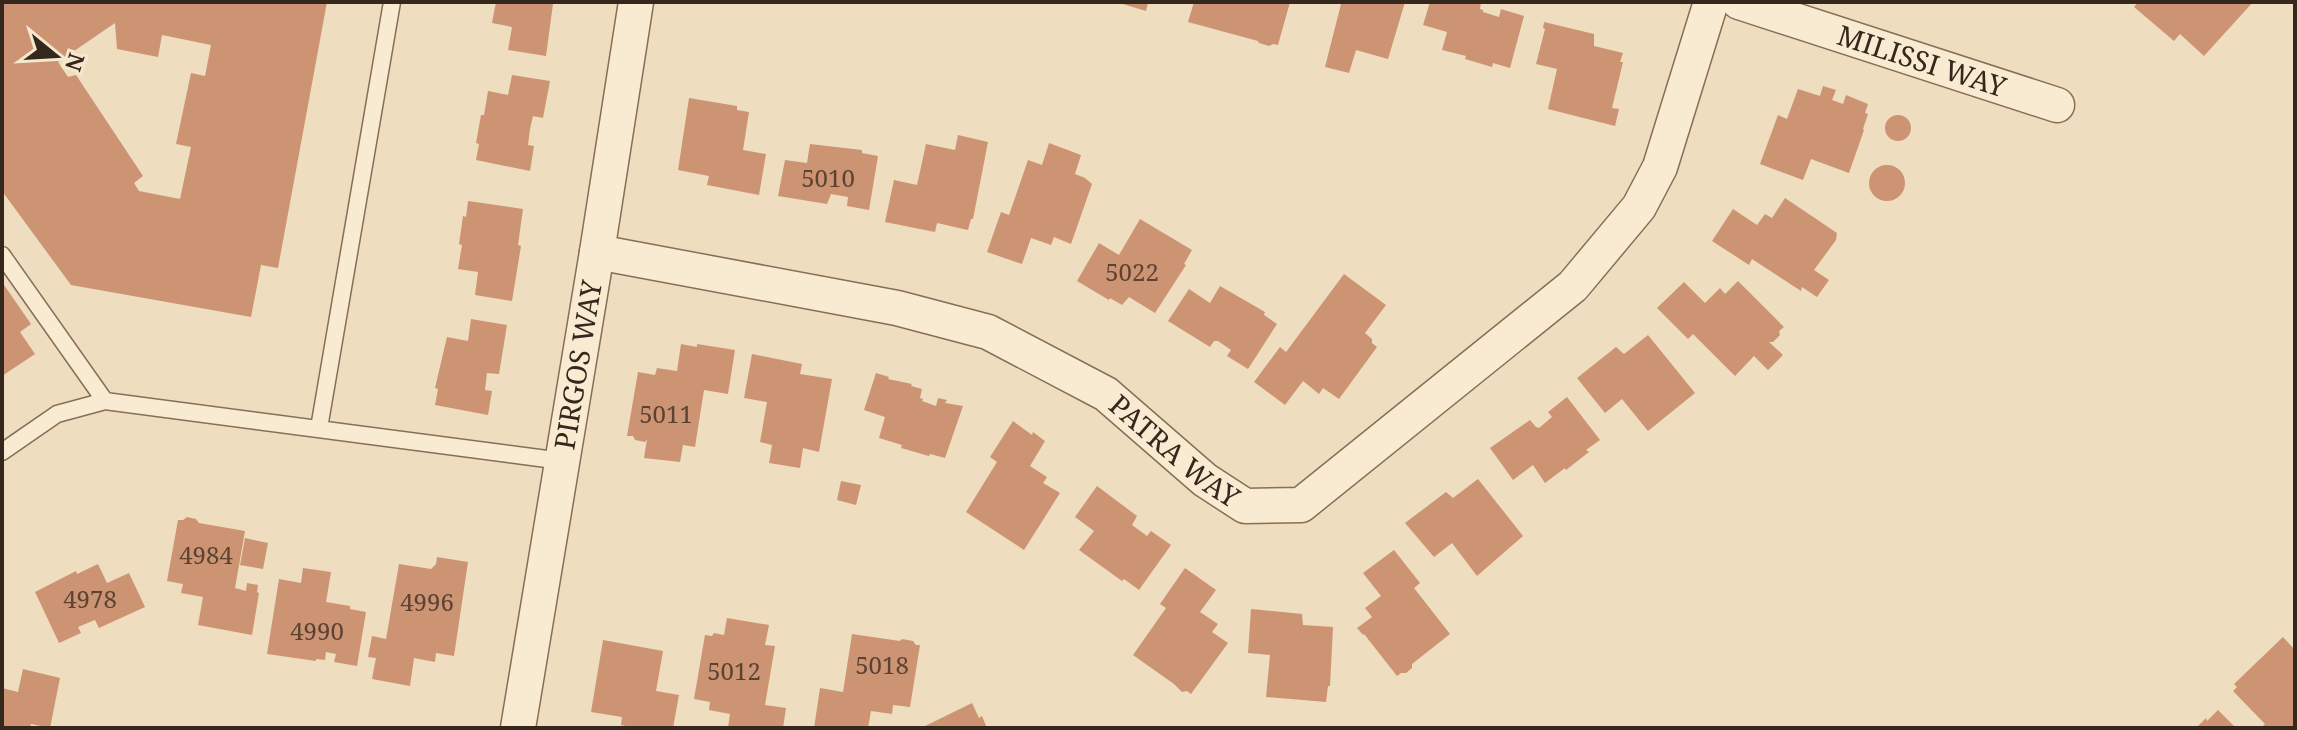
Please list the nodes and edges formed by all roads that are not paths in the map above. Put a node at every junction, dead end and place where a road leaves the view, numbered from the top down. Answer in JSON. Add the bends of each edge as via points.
{"nodes":[{"id":1,"x":392,"y":2,"type":"edge"},
{"id":2,"x":636,"y":2,"type":"edge"},
{"id":3,"x":1711,"y":2,"type":"edge"},
{"id":4,"x":1739,"y":2,"type":"edge"},
{"id":5,"x":2057,"y":105,"type":"dead end"},
{"id":6,"x":597,"y":252,"type":"junction"},
{"id":7,"x":2,"y":255,"type":"edge"},
{"id":8,"x":105,"y":401,"type":"junction"},
{"id":9,"x":319,"y":428,"type":"junction"},
{"id":10,"x":2,"y":452,"type":"edge"},
{"id":11,"x":562,"y":461,"type":"junction"},
{"id":12,"x":518,"y":728,"type":"edge"}],
"edges":[{"from":1,"to":9,"type":"lane"},
{"from":2,"to":6,"type":"street","name":"PIRGOS WAY"},
{"from":3,"to":6,"type":"street","name":"PATRA WAY","via":[[1660,167],[1639,207],[1573,286],[1301,505],[1245,506],[1205,480],[1106,394],[988,332],[897,308]]},
{"from":4,"to":5,"type":"street","name":"MILISSI WAY"},
{"from":6,"to":11,"type":"street","name":"PIRGOS WAY"},
{"from":7,"to":8,"type":"lane"},
{"from":8,"to":9,"type":"lane"},
{"from":8,"to":10,"type":"lane","via":[[57,414]]},
{"from":9,"to":11,"type":"lane"},
{"from":11,"to":12,"type":"street","name":"PIRGOS WAY"}]}
